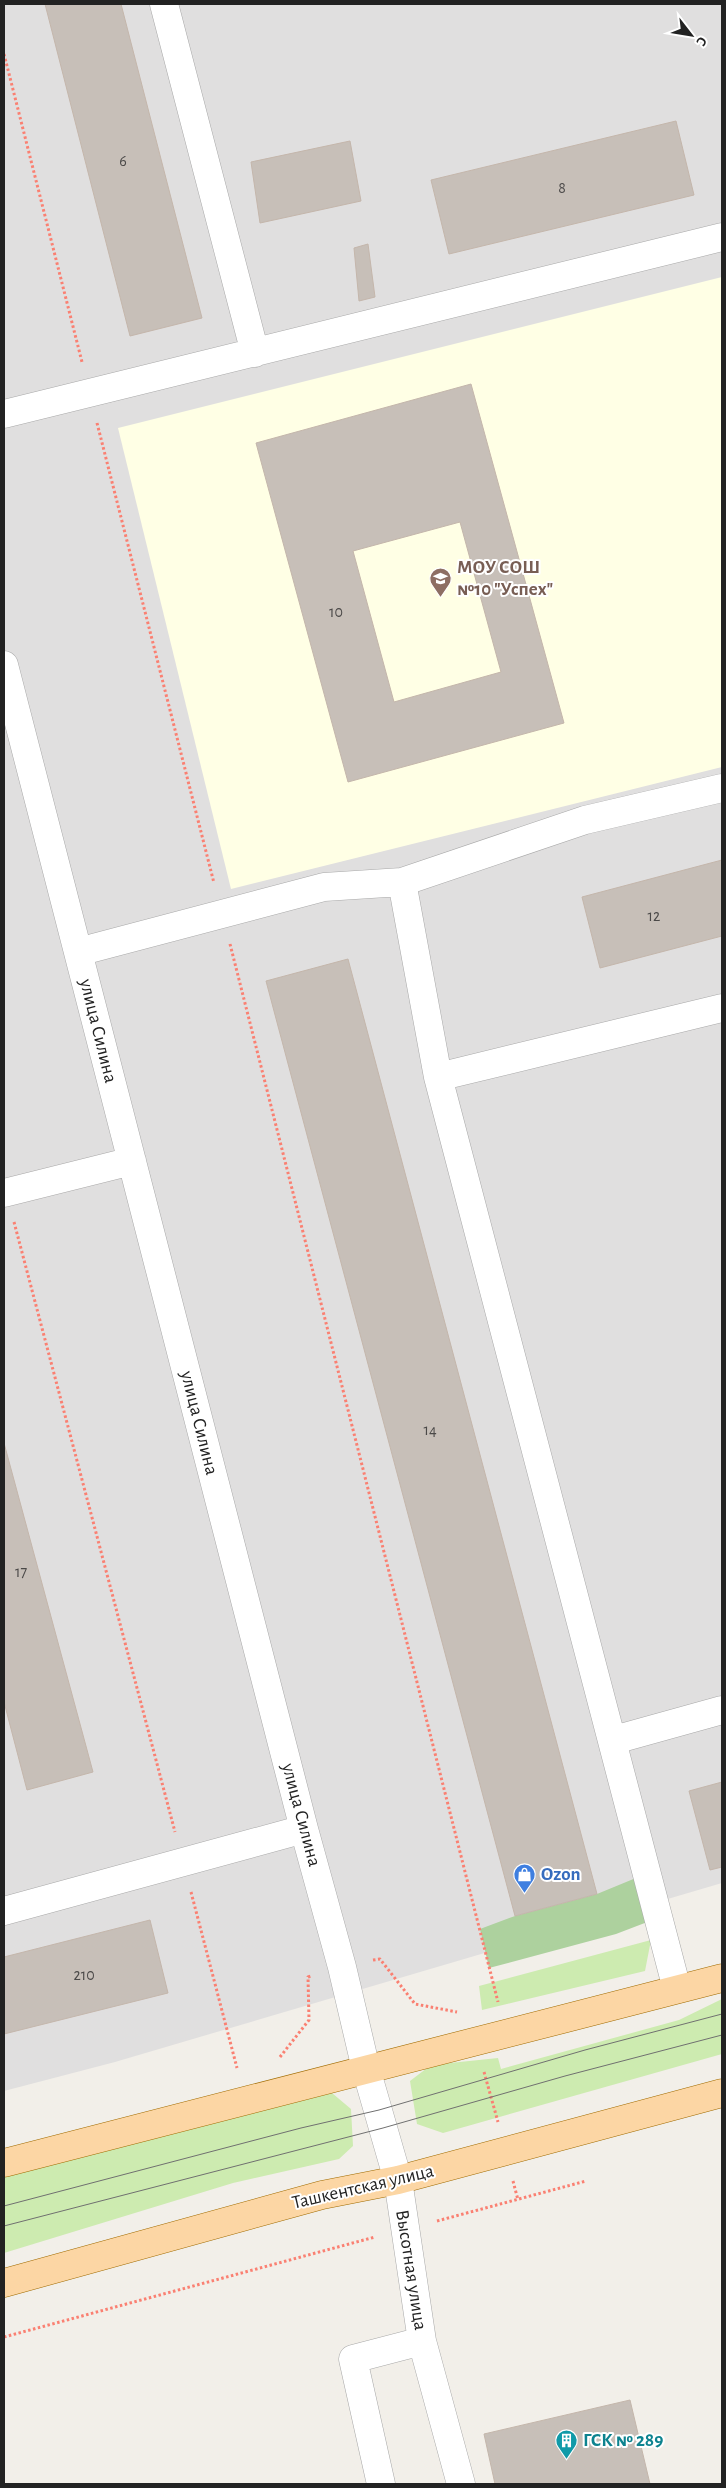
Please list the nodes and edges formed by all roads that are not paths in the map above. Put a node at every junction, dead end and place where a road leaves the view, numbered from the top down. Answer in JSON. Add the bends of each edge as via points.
{"nodes":[{"id":1,"x":164,"y":4,"type":"edge"},
{"id":2,"x":722,"y":237,"type":"edge"},
{"id":3,"x":255,"y":353,"type":"junction"},
{"id":4,"x":4,"y":414,"type":"edge"},
{"id":5,"x":4,"y":665,"type":"edge"},
{"id":6,"x":722,"y":788,"type":"edge"},
{"id":7,"x":402,"y":882,"type":"junction"},
{"id":8,"x":78,"y":952,"type":"junction"},
{"id":9,"x":722,"y":1008,"type":"edge"},
{"id":10,"x":438,"y":1077,"type":"junction"},
{"id":11,"x":132,"y":1161,"type":"junction"},
{"id":12,"x":5,"y":1193,"type":"edge"},
{"id":13,"x":722,"y":1710,"type":"edge"},
{"id":14,"x":614,"y":1740,"type":"junction"},
{"id":15,"x":304,"y":1830,"type":"junction"},
{"id":16,"x":4,"y":1911,"type":"edge"},
{"id":17,"x":722,"y":1978,"type":"edge"},
{"id":18,"x":677,"y":1989,"type":"junction"},
{"id":19,"x":366,"y":2069,"type":"junction"},
{"id":20,"x":722,"y":2093,"type":"edge"},
{"id":21,"x":4,"y":2163,"type":"edge"},
{"id":22,"x":398,"y":2180,"type":"junction"},
{"id":23,"x":4,"y":2283,"type":"edge"},
{"id":24,"x":422,"y":2341,"type":"junction"},
{"id":25,"x":381,"y":2484,"type":"edge"},
{"id":26,"x":461,"y":2484,"type":"edge"}],
"edges":[{"from":1,"to":3,"type":"street"},
{"from":2,"to":3,"type":"street"},
{"from":3,"to":4,"type":"street"},
{"from":5,"to":8,"type":"street","name":"улица Силина"},
{"from":6,"to":7,"type":"street","via":[[585,820]]},
{"from":7,"to":8,"type":"street","via":[[324,887]]},
{"from":7,"to":10,"type":"street"},
{"from":8,"to":11,"type":"street","name":"улица Силина"},
{"from":9,"to":10,"type":"street"},
{"from":10,"to":14,"type":"street"},
{"from":11,"to":12,"type":"street"},
{"from":11,"to":15,"type":"street","name":"улица Силина"},
{"from":13,"to":14,"type":"street"},
{"from":14,"to":18,"type":"street"},
{"from":15,"to":16,"type":"street"},
{"from":15,"to":19,"type":"street","name":"улица Силина"},
{"from":17,"to":18,"type":"main road"},
{"from":18,"to":19,"type":"main road"},
{"from":19,"to":21,"type":"main road"},
{"from":19,"to":22,"type":"street","name":"улица Силина"},
{"from":20,"to":22,"type":"main road","name":"Ташкентская улица"},
{"from":22,"to":23,"type":"main road","name":"Ташкентская улица","via":[[322,2194]]},
{"from":22,"to":24,"type":"street","name":"Высотная улица"},
{"from":24,"to":25,"type":"street","name":"Высотная улица","via":[[354,2359]]},
{"from":24,"to":26,"type":"street"}]}
